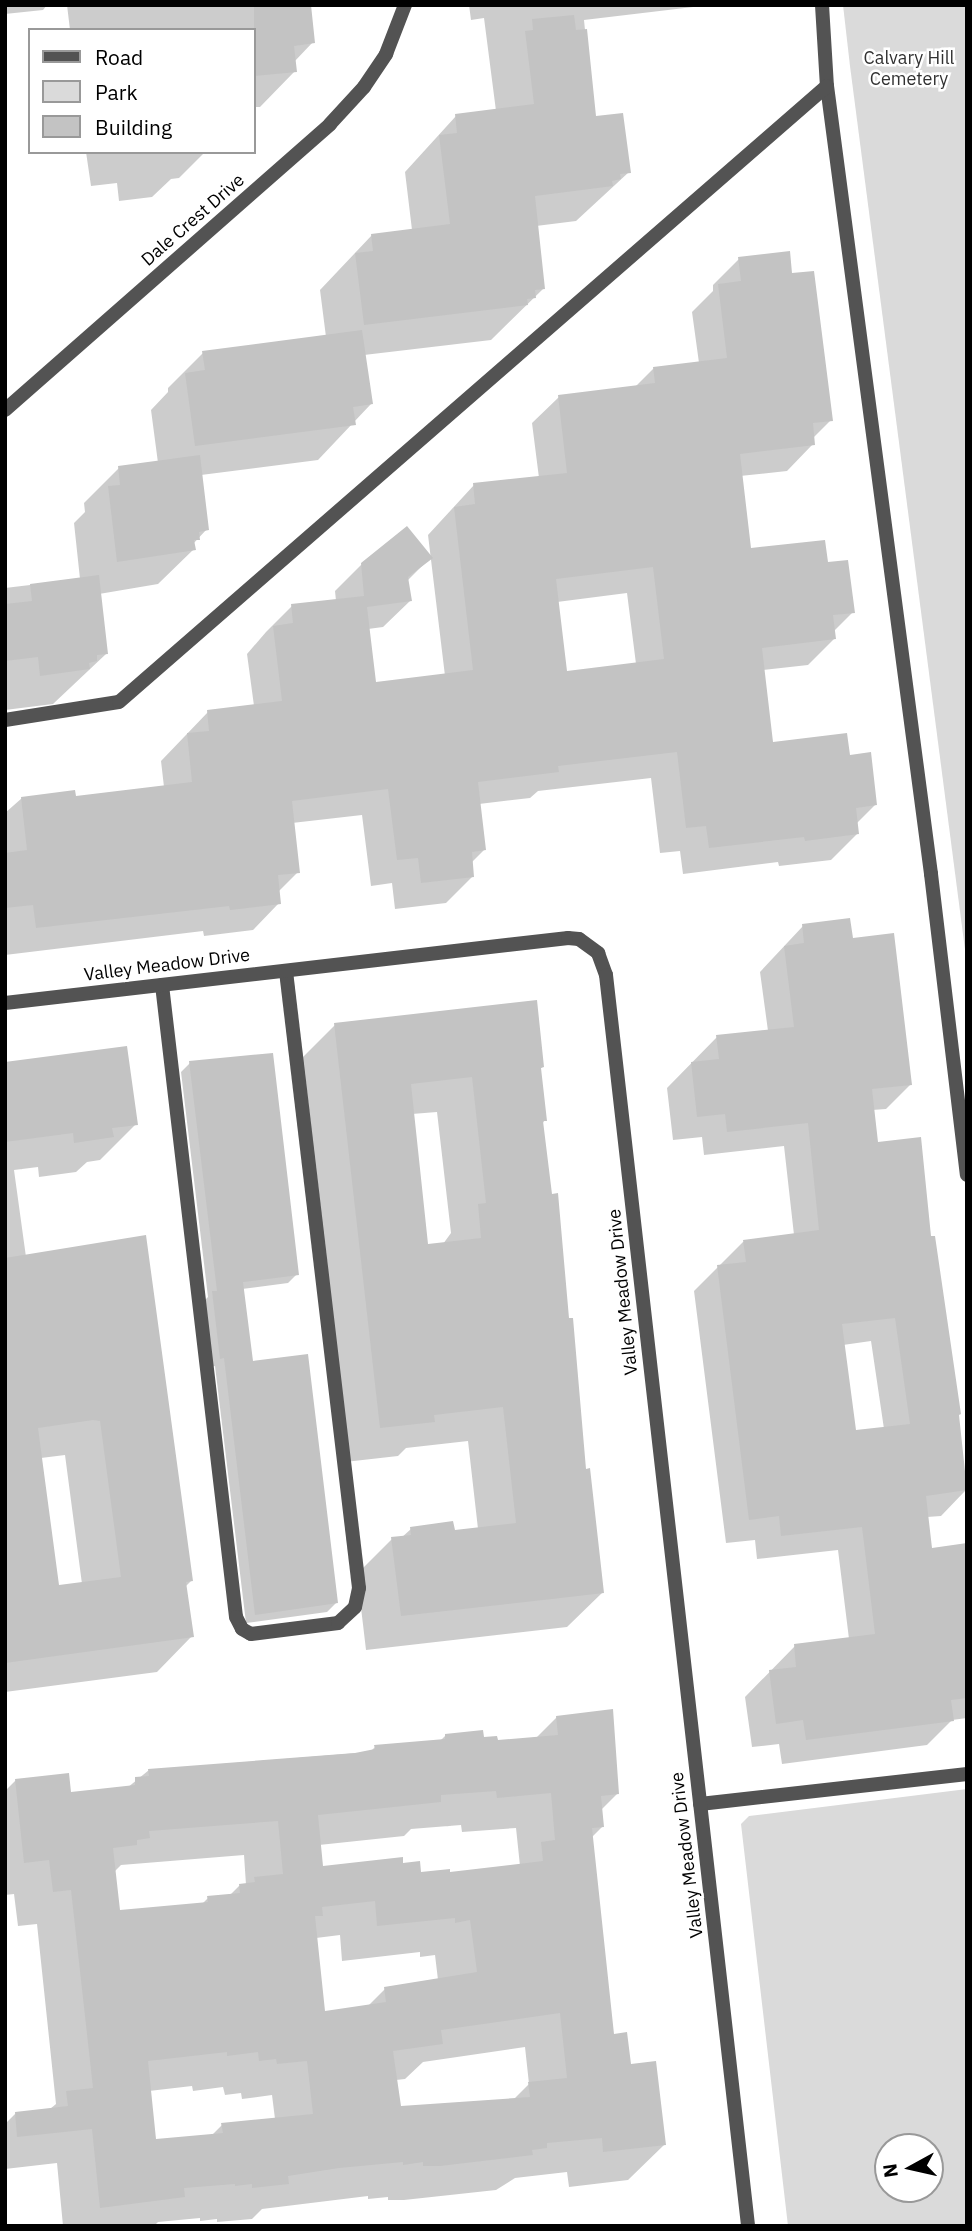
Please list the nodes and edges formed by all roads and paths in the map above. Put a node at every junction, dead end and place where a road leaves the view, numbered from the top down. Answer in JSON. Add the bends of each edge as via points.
{"nodes":[{"id":1,"x":405,"y":5,"type":"edge"},
{"id":2,"x":822,"y":5,"type":"edge"},
{"id":3,"x":827,"y":86,"type":"junction"},
{"id":4,"x":5,"y":410,"type":"edge"},
{"id":5,"x":5,"y":720,"type":"edge"},
{"id":6,"x":286,"y":971,"type":"junction"},
{"id":7,"x":162,"y":985,"type":"junction"},
{"id":8,"x":5,"y":1003,"type":"edge"},
{"id":9,"x":967,"y":1175,"type":"edge"},
{"id":10,"x":967,"y":1774,"type":"edge"},
{"id":11,"x":700,"y":1804,"type":"junction"},
{"id":12,"x":748,"y":2226,"type":"edge"}],
"edges":[{"from":1,"to":4,"type":"street","name":"Dale Crest Drive","via":[[386,54],[330,124]]},
{"from":2,"to":3,"type":"street"},
{"from":3,"to":5,"type":"street","via":[[119,702]]},
{"from":3,"to":9,"type":"street"},
{"from":6,"to":7,"type":"street","name":"Valley Meadow Drive"},
{"from":6,"to":7,"type":"street","via":[[359,1588],[355,1607],[338,1623],[251,1634],[236,1617]]},
{"from":6,"to":11,"type":"street","name":"Valley Meadow Drive","via":[[568,938],[590,945],[604,963]]},
{"from":7,"to":8,"type":"street","name":"Valley Meadow Drive"},
{"from":10,"to":11,"type":"street"},
{"from":11,"to":12,"type":"street","name":"Valley Meadow Drive"}]}
